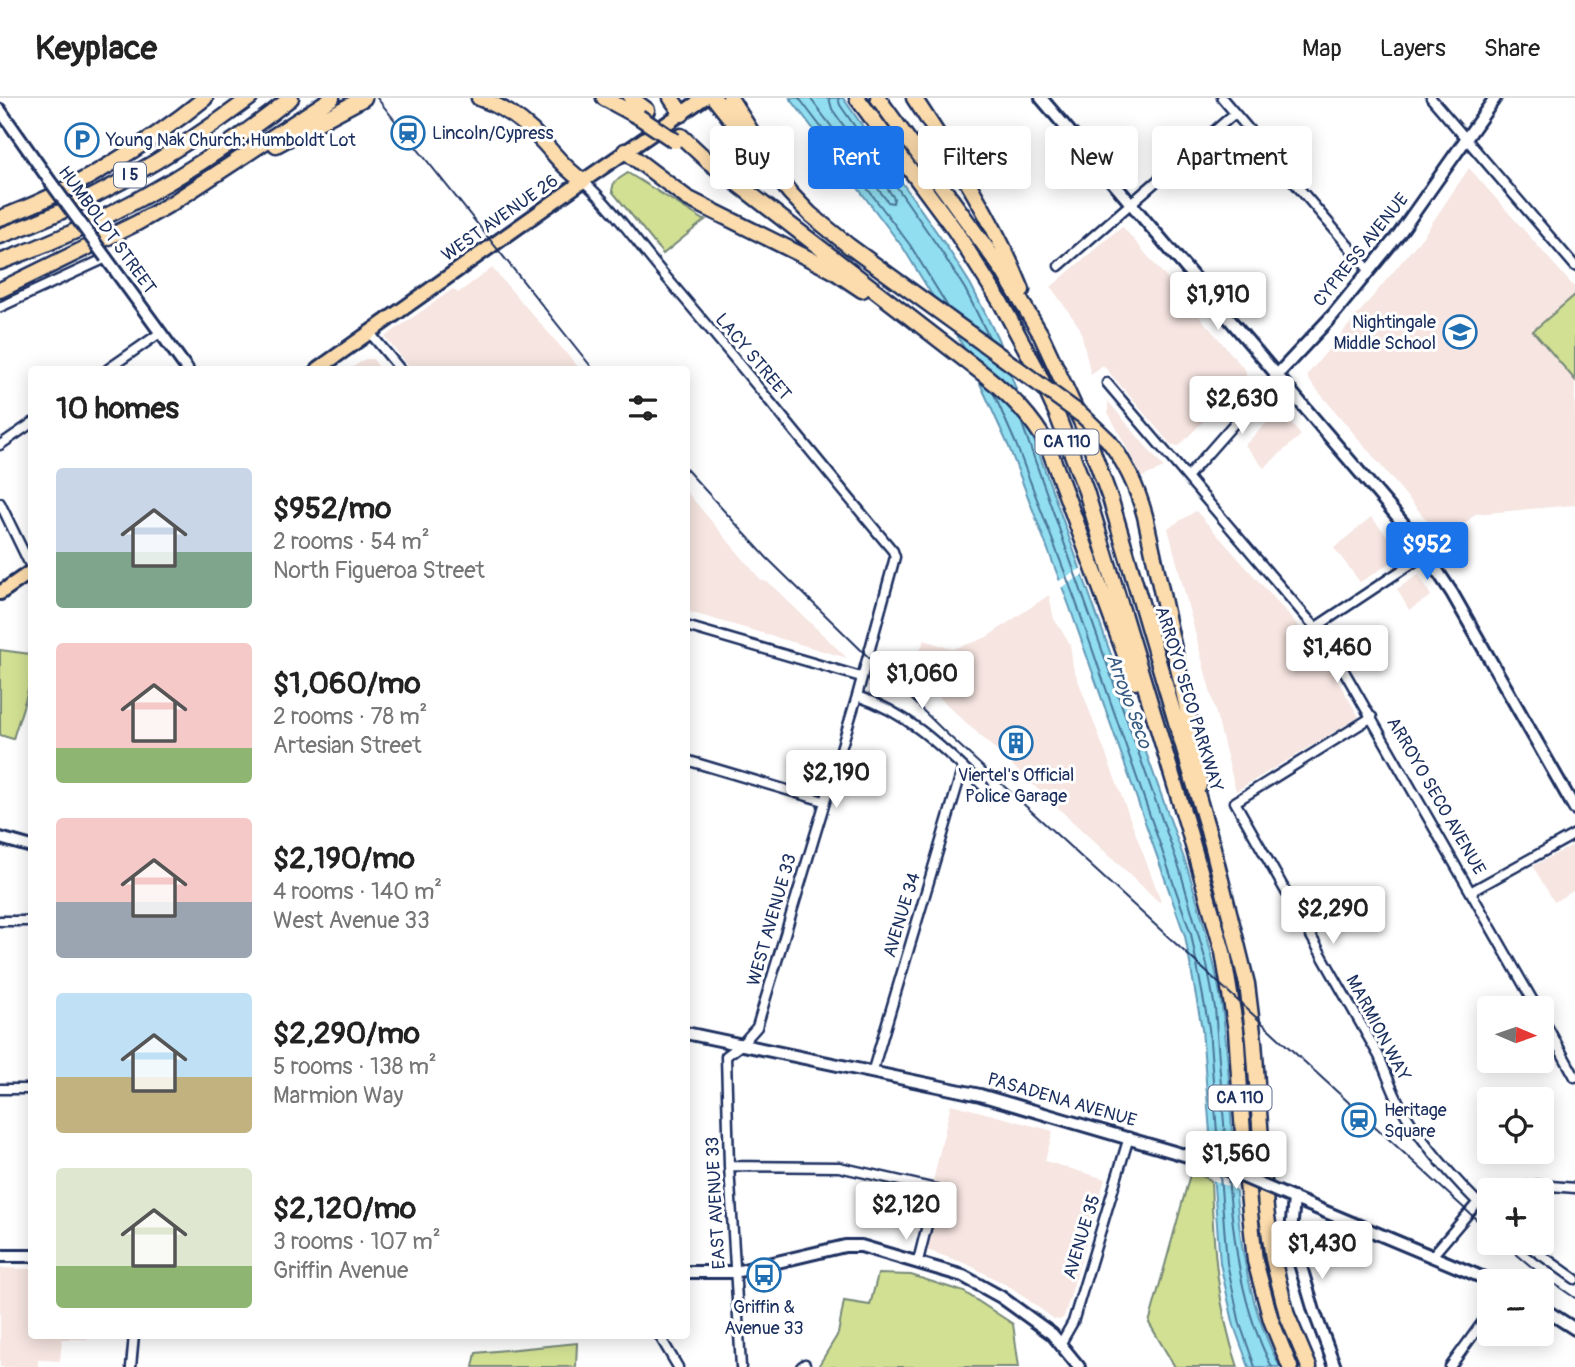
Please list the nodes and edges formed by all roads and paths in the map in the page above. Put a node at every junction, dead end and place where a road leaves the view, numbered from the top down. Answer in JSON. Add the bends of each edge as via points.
{"nodes":[{"id":1,"x":205,"y":98,"type":"edge"},
{"id":2,"x":250,"y":98,"type":"edge"},
{"id":3,"x":291,"y":98,"type":"edge"},
{"id":4,"x":332,"y":98,"type":"edge"},
{"id":5,"x":363,"y":98,"type":"edge"},
{"id":6,"x":479,"y":98,"type":"edge"},
{"id":7,"x":604,"y":98,"type":"edge"},
{"id":8,"x":631,"y":98,"type":"edge"},
{"id":9,"x":671,"y":98,"type":"edge"},
{"id":10,"x":704,"y":98,"type":"edge"},
{"id":11,"x":857,"y":98,"type":"edge"},
{"id":12,"x":878,"y":98,"type":"edge"},
{"id":13,"x":914,"y":98,"type":"edge"},
{"id":14,"x":1041,"y":98,"type":"edge"},
{"id":15,"x":1223,"y":98,"type":"edge"},
{"id":16,"x":1432,"y":98,"type":"edge"},
{"id":17,"x":1495,"y":98,"type":"edge"},
{"id":18,"x":724,"y":100,"type":"edge"},
{"id":19,"x":0,"y":110,"type":"edge"},
{"id":20,"x":643,"y":113,"type":"junction"},
{"id":21,"x":1236,"y":113,"type":"junction"},
{"id":22,"x":682,"y":114,"type":"junction"},
{"id":23,"x":1466,"y":139,"type":"junction"},
{"id":24,"x":625,"y":151,"type":"junction"},
{"id":25,"x":216,"y":176,"type":"junction"},
{"id":26,"x":583,"y":181,"type":"junction"},
{"id":27,"x":41,"y":200,"type":"junction"},
{"id":28,"x":1131,"y":204,"type":"junction"},
{"id":29,"x":0,"y":211,"type":"edge"},
{"id":30,"x":0,"y":218,"type":"edge"},
{"id":31,"x":0,"y":236,"type":"edge"},
{"id":32,"x":47,"y":244,"type":"junction"},
{"id":33,"x":106,"y":258,"type":"junction"},
{"id":34,"x":0,"y":262,"type":"edge"},
{"id":35,"x":1059,"y":266,"type":"dead end"},
{"id":36,"x":1575,"y":266,"type":"edge"},
{"id":37,"x":1369,"y":270,"type":"junction"},
{"id":38,"x":0,"y":271,"type":"edge"},
{"id":39,"x":0,"y":290,"type":"edge"},
{"id":40,"x":0,"y":307,"type":"edge"},
{"id":41,"x":906,"y":314,"type":"junction"},
{"id":42,"x":160,"y":332,"type":"junction"},
{"id":43,"x":370,"y":332,"type":"junction"},
{"id":44,"x":1040,"y":333,"type":"junction"},
{"id":45,"x":112,"y":366,"type":"edge"},
{"id":46,"x":185,"y":366,"type":"edge"},
{"id":47,"x":322,"y":366,"type":"edge"},
{"id":48,"x":398,"y":366,"type":"edge"},
{"id":49,"x":1276,"y":376,"type":"junction"},
{"id":50,"x":1107,"y":383,"type":"dead end"},
{"id":51,"x":28,"y":426,"type":"edge"},
{"id":52,"x":0,"y":445,"type":"edge"},
{"id":53,"x":1186,"y":477,"type":"junction"},
{"id":54,"x":0,"y":503,"type":"edge"},
{"id":55,"x":1426,"y":554,"type":"junction"},
{"id":56,"x":895,"y":557,"type":"joint"},
{"id":57,"x":28,"y":562,"type":"edge"},
{"id":58,"x":28,"y":573,"type":"edge"},
{"id":59,"x":0,"y":593,"type":"edge"},
{"id":60,"x":690,"y":627,"type":"edge"},
{"id":61,"x":1316,"y":627,"type":"junction"},
{"id":62,"x":862,"y":677,"type":"junction"},
{"id":63,"x":856,"y":695,"type":"junction"},
{"id":64,"x":1372,"y":717,"type":"junction"},
{"id":65,"x":690,"y":761,"type":"edge"},
{"id":66,"x":963,"y":767,"type":"junction"},
{"id":67,"x":984,"y":787,"type":"dead end"},
{"id":68,"x":824,"y":801,"type":"junction"},
{"id":69,"x":1199,"y":802,"type":"junction"},
{"id":70,"x":1575,"y":809,"type":"edge"},
{"id":71,"x":1188,"y":828,"type":"junction"},
{"id":72,"x":1575,"y":834,"type":"edge"},
{"id":73,"x":0,"y":838,"type":"edge"},
{"id":74,"x":28,"y":846,"type":"edge"},
{"id":75,"x":1472,"y":891,"type":"junction"},
{"id":76,"x":0,"y":921,"type":"edge"},
{"id":77,"x":28,"y":921,"type":"edge"},
{"id":78,"x":1530,"y":996,"type":"edge"},
{"id":79,"x":690,"y":1034,"type":"edge"},
{"id":80,"x":1554,"y":1039,"type":"edge"},
{"id":81,"x":741,"y":1045,"type":"junction"},
{"id":82,"x":872,"y":1073,"type":"junction"},
{"id":83,"x":1575,"y":1077,"type":"edge"},
{"id":84,"x":0,"y":1089,"type":"edge"},
{"id":85,"x":28,"y":1089,"type":"edge"},
{"id":86,"x":1129,"y":1138,"type":"junction"},
{"id":87,"x":729,"y":1166,"type":"junction"},
{"id":88,"x":1554,"y":1186,"type":"edge"},
{"id":89,"x":1575,"y":1188,"type":"edge"},
{"id":90,"x":1294,"y":1198,"type":"junction"},
{"id":91,"x":1477,"y":1201,"type":"edge"},
{"id":92,"x":1477,"y":1203,"type":"edge"},
{"id":93,"x":1433,"y":1255,"type":"junction"},
{"id":94,"x":1541,"y":1255,"type":"edge"},
{"id":95,"x":0,"y":1256,"type":"edge"},
{"id":96,"x":28,"y":1256,"type":"edge"},
{"id":97,"x":918,"y":1261,"type":"junction"},
{"id":98,"x":690,"y":1272,"type":"edge"},
{"id":99,"x":735,"y":1272,"type":"junction"},
{"id":100,"x":1477,"y":1275,"type":"edge"},
{"id":101,"x":1575,"y":1279,"type":"edge"},
{"id":102,"x":1554,"y":1316,"type":"edge"},
{"id":103,"x":1575,"y":1329,"type":"edge"},
{"id":104,"x":1477,"y":1330,"type":"edge"},
{"id":105,"x":134,"y":1339,"type":"edge"},
{"id":106,"x":661,"y":1339,"type":"edge"},
{"id":107,"x":1061,"y":1343,"type":"junction"},
{"id":108,"x":131,"y":1367,"type":"edge"},
{"id":109,"x":678,"y":1367,"type":"edge"},
{"id":110,"x":741,"y":1367,"type":"edge"},
{"id":111,"x":1079,"y":1367,"type":"edge"},
{"id":112,"x":1290,"y":1367,"type":"edge"},
{"id":113,"x":1309,"y":1367,"type":"edge"},
{"id":114,"x":1335,"y":1367,"type":"edge"},
{"id":115,"x":1450,"y":1367,"type":"edge"}],
"edges":[{"from":1,"to":27,"type":"highway","via":[[141,145]]},
{"from":2,"to":31,"type":"highway","number":"I 5","via":[[97,194]]},
{"from":3,"to":32,"type":"highway","number":"I 5","via":[[171,180]]},
{"from":4,"to":25,"type":"highway"},
{"from":5,"to":25,"type":"highway"},
{"from":6,"to":26,"type":"highway","via":[[520,120]]},
{"from":7,"to":20,"type":"highway"},
{"from":8,"to":20,"type":"highway"},
{"from":9,"to":22,"type":"highway"},
{"from":10,"to":22,"type":"main road","name":"WEST AVENUE 26"},
{"from":11,"to":71,"type":"highway","number":"CA 110","via":[[954,229],[1035,366],[1056,412],[1086,491]]},
{"from":12,"to":44,"type":"highway","name":"ARROYO SECO PARKWAY","number":"CA 110","via":[[1003,271]]},
{"from":13,"to":44,"type":"highway","via":[[960,167],[1013,267]]},
{"from":14,"to":28,"type":"main road"},
{"from":15,"to":21,"type":"street"},
{"from":16,"to":23,"type":"street"},
{"from":17,"to":23,"type":"main road","name":"CYPRESS AVENUE"},
{"from":18,"to":69,"type":"highway","bridge":true,"via":[[810,214],[1083,416],[1108,440],[1129,471],[1145,516],[1199,764]]},
{"from":19,"to":33,"type":"main road","name":"HUMBOLDT STREET","bridge":true},
{"from":20,"to":41,"type":"highway"},
{"from":21,"to":28,"type":"street"},
{"from":21,"to":37,"type":"street"},
{"from":22,"to":24,"type":"main road","name":"WEST AVENUE 26"},
{"from":23,"to":36,"type":"street"},
{"from":23,"to":37,"type":"main road","name":"CYPRESS AVENUE"},
{"from":24,"to":26,"type":"main road","name":"WEST AVENUE 26"},
{"from":24,"to":41,"type":"highway","via":[[687,198],[832,270]]},
{"from":25,"to":39,"type":"highway","via":[[137,223]]},
{"from":26,"to":43,"type":"main road","name":"WEST AVENUE 26"},
{"from":26,"to":56,"type":"street","name":"LACY STREET","via":[[720,340]]},
{"from":27,"to":29,"type":"highway"},
{"from":27,"to":30,"type":"highway"},
{"from":28,"to":35,"type":"street"},
{"from":28,"to":49,"type":"main road"},
{"from":32,"to":34,"type":"highway","number":"I 5"},
{"from":32,"to":38,"type":"highway"},
{"from":33,"to":40,"type":"street"},
{"from":33,"to":42,"type":"main road","name":"HUMBOLDT STREET"},
{"from":37,"to":49,"type":"main road","name":"CYPRESS AVENUE"},
{"from":41,"to":71,"type":"highway","via":[[1016,400],[1035,422],[1048,446]]},
{"from":42,"to":45,"type":"street"},
{"from":42,"to":46,"type":"main road","name":"HUMBOLDT STREET"},
{"from":43,"to":47,"type":"main road","name":"WEST AVENUE 26"},
{"from":43,"to":48,"type":"street"},
{"from":44,"to":69,"type":"highway","name":"ARROYO SECO PARKWAY","number":"CA 110","via":[[1085,430],[1111,501]]},
{"from":49,"to":53,"type":"street","name":"CYPRESS AVENUE"},
{"from":49,"to":55,"type":"main road"},
{"from":50,"to":53,"type":"street","name":"ARROYO SECO AVENUE"},
{"from":51,"to":52,"type":"street"},
{"from":53,"to":61,"type":"street","name":"ARROYO SECO AVENUE"},
{"from":54,"to":57,"type":"street"},
{"from":55,"to":61,"type":"street"},
{"from":55,"to":70,"type":"main road"},
{"from":56,"to":62,"type":"street","name":"WEST AVENUE 33"},
{"from":58,"to":59,"type":"main road"},
{"from":60,"to":62,"type":"street"},
{"from":61,"to":64,"type":"street","name":"ARROYO SECO AVENUE"},
{"from":62,"to":63,"type":"street","name":"WEST AVENUE 33"},
{"from":63,"to":66,"type":"street","via":[[909,720]]},
{"from":63,"to":68,"type":"street","name":"WEST AVENUE 33"},
{"from":64,"to":75,"type":"street","name":"ARROYO SECO AVENUE"},
{"from":64,"to":91,"type":"street","name":"MARMION WAY","via":[[1235,802],[1379,1056],[1397,1099]]},
{"from":65,"to":68,"type":"street"},
{"from":66,"to":67,"type":"street"},
{"from":66,"to":82,"type":"street","name":"AVENUE 34"},
{"from":68,"to":81,"type":"street","name":"WEST AVENUE 33","via":[[757,1027]]},
{"from":69,"to":113,"type":"highway","name":"ARROYO SECO PARKWAY","number":"CA 110","via":[[1247,984],[1273,1259],[1287,1315]]},
{"from":71,"to":112,"type":"highway","number":"CA 110","via":[[1223,951],[1236,1030],[1255,1261]]},
{"from":72,"to":75,"type":"street"},
{"from":73,"to":74,"type":"main road"},
{"from":75,"to":78,"type":"street","name":"ARROYO SECO AVENUE"},
{"from":76,"to":77,"type":"street"},
{"from":79,"to":81,"type":"main road","name":"PASADENA AVENUE"},
{"from":80,"to":83,"type":"street"},
{"from":81,"to":82,"type":"main road","name":"PASADENA AVENUE"},
{"from":81,"to":87,"type":"street","name":"EAST AVENUE 33","via":[[726,1056]]},
{"from":82,"to":86,"type":"main road","name":"PASADENA AVENUE","via":[[980,1095]]},
{"from":84,"to":85,"type":"street"},
{"from":86,"to":90,"type":"main road","name":"PASADENA AVENUE","bridge":true,"via":[[1208,1162]]},
{"from":86,"to":107,"type":"street","name":"AVENUE 35","via":[[1073,1322]]},
{"from":87,"to":97,"type":"street","via":[[839,1167],[936,1189]]},
{"from":87,"to":99,"type":"street","name":"EAST AVENUE 33"},
{"from":88,"to":89,"type":"street"},
{"from":90,"to":93,"type":"main road","name":"PASADENA AVENUE"},
{"from":90,"to":114,"type":"main road","via":[[1291,1233]]},
{"from":92,"to":93,"type":"street"},
{"from":93,"to":100,"type":"main road","name":"PASADENA AVENUE"},
{"from":94,"to":101,"type":"street"},
{"from":95,"to":96,"type":"main road"},
{"from":97,"to":99,"type":"main road","via":[[850,1245]]},
{"from":97,"to":107,"type":"main road","via":[[989,1290]]},
{"from":98,"to":99,"type":"main road"},
{"from":99,"to":110,"type":"street","name":"EAST AVENUE 33"},
{"from":102,"to":103,"type":"main road"},
{"from":104,"to":115,"type":"street"},
{"from":105,"to":108,"type":"street"},
{"from":106,"to":109,"type":"street"},
{"from":107,"to":111,"type":"main road"}]}
